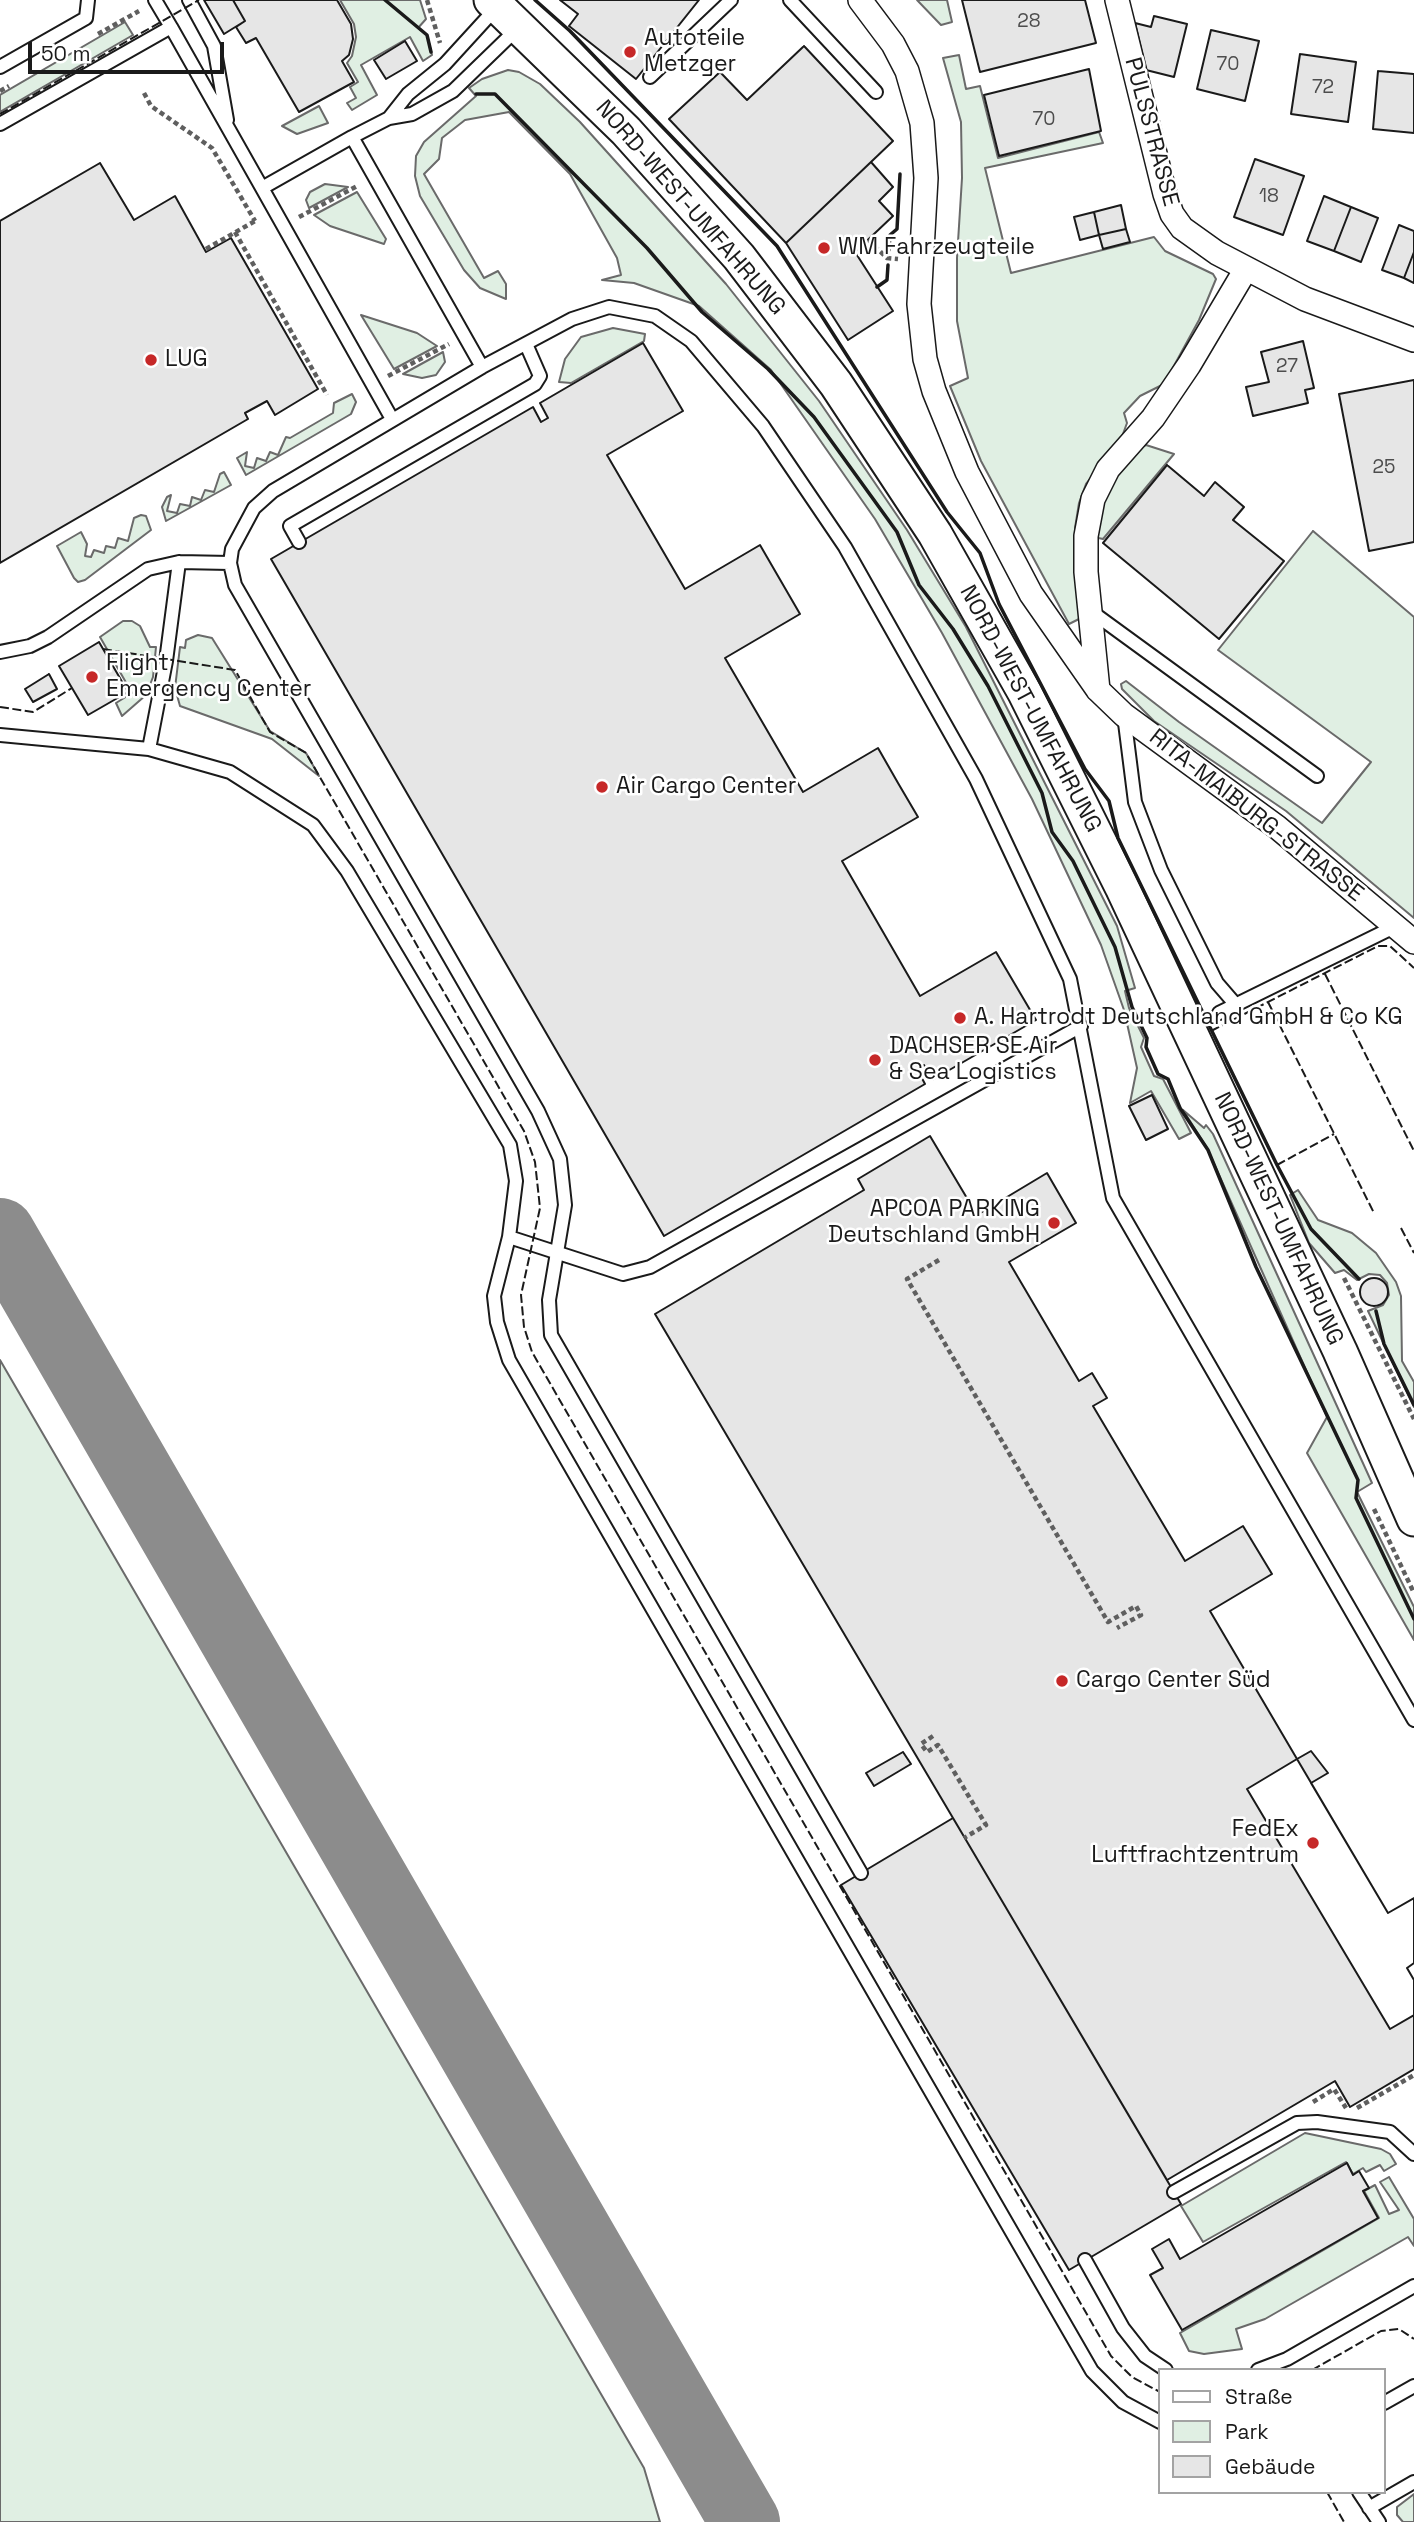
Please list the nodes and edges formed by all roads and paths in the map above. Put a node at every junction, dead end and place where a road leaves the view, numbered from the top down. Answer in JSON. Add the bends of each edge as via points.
{"nodes":[{"id":1,"x":88,"y":0,"type":"edge"},
{"id":2,"x":155,"y":0,"type":"edge"},
{"id":3,"x":189,"y":0,"type":"edge"},
{"id":4,"x":427,"y":0,"type":"edge"},
{"id":5,"x":731,"y":0,"type":"edge"},
{"id":6,"x":790,"y":0,"type":"edge"},
{"id":7,"x":860,"y":0,"type":"edge"},
{"id":8,"x":1117,"y":0,"type":"edge"},
{"id":9,"x":503,"y":11,"type":"edge"},
{"id":10,"x":171,"y":27,"type":"junction"},
{"id":11,"x":445,"y":64,"type":"junction"},
{"id":12,"x":0,"y":67,"type":"edge"},
{"id":13,"x":650,"y":77,"type":"dead end"},
{"id":14,"x":876,"y":92,"type":"dead end"},
{"id":15,"x":144,"y":93,"type":"dead end"},
{"id":16,"x":389,"y":118,"type":"junction"},
{"id":17,"x":0,"y":124,"type":"edge"},
{"id":18,"x":229,"y":131,"type":"junction"},
{"id":19,"x":352,"y":137,"type":"junction"},
{"id":20,"x":374,"y":177,"type":"junction"},
{"id":21,"x":262,"y":188,"type":"junction"},
{"id":22,"x":274,"y":210,"type":"junction"},
{"id":23,"x":255,"y":221,"type":"junction"},
{"id":24,"x":283,"y":226,"type":"junction"},
{"id":25,"x":235,"y":232,"type":"junction"},
{"id":26,"x":868,"y":240,"type":"dead end"},
{"id":27,"x":206,"y":249,"type":"dead end"},
{"id":28,"x":899,"y":260,"type":"dead end"},
{"id":29,"x":1247,"y":269,"type":"junction"},
{"id":30,"x":464,"y":335,"type":"junction"},
{"id":31,"x":1414,"y":340,"type":"edge"},
{"id":32,"x":526,"y":344,"type":"junction"},
{"id":33,"x":482,"y":368,"type":"junction"},
{"id":34,"x":372,"y":384,"type":"junction"},
{"id":35,"x":327,"y":395,"type":"dead end"},
{"id":36,"x":392,"y":419,"type":"junction"},
{"id":37,"x":299,"y":542,"type":"dead end"},
{"id":38,"x":178,"y":562,"type":"junction"},
{"id":39,"x":230,"y":563,"type":"junction"},
{"id":40,"x":1092,"y":612,"type":"junction"},
{"id":41,"x":0,"y":652,"type":"edge"},
{"id":42,"x":1098,"y":690,"type":"junction"},
{"id":43,"x":1124,"y":715,"type":"junction"},
{"id":44,"x":0,"y":735,"type":"edge"},
{"id":45,"x":149,"y":749,"type":"junction"},
{"id":46,"x":1317,"y":776,"type":"dead end"},
{"id":47,"x":1396,"y":926,"type":"junction"},
{"id":48,"x":1414,"y":942,"type":"edge"},
{"id":49,"x":1236,"y":1005,"type":"junction"},
{"id":50,"x":1219,"y":1013,"type":"dead end"},
{"id":51,"x":1082,"y":1026,"type":"junction"},
{"id":52,"x":509,"y":1237,"type":"junction"},
{"id":53,"x":559,"y":1255,"type":"junction"},
{"id":54,"x":939,"y":1260,"type":"dead end"},
{"id":55,"x":1344,"y":1278,"type":"dead end"},
{"id":56,"x":1414,"y":1419,"type":"edge"},
{"id":57,"x":1414,"y":1520,"type":"edge"},
{"id":58,"x":1117,"y":1628,"type":"dead end"},
{"id":59,"x":1414,"y":1720,"type":"edge"},
{"id":60,"x":933,"y":1736,"type":"dead end"},
{"id":61,"x":964,"y":1838,"type":"dead end"},
{"id":62,"x":861,"y":1872,"type":"dead end"},
{"id":63,"x":1414,"y":2154,"type":"edge"},
{"id":64,"x":1174,"y":2192,"type":"dead end"},
{"id":65,"x":1085,"y":2260,"type":"dead end"},
{"id":66,"x":1414,"y":2286,"type":"edge"},
{"id":67,"x":1163,"y":2368,"type":"edge"},
{"id":68,"x":1263,"y":2368,"type":"edge"},
{"id":69,"x":1414,"y":2386,"type":"edge"},
{"id":70,"x":1386,"y":2402,"type":"edge"},
{"id":71,"x":1158,"y":2421,"type":"edge"},
{"id":72,"x":1414,"y":2482,"type":"edge"},
{"id":73,"x":1360,"y":2494,"type":"edge"},
{"id":74,"x":1369,"y":2508,"type":"junction"},
{"id":75,"x":1379,"y":2522,"type":"edge"}],
"edges":[{"from":1,"to":12,"type":"lane","via":[[86,18]]},
{"from":2,"to":10,"type":"lane"},
{"from":3,"to":18,"type":"lane","via":[[214,46]]},
{"from":4,"to":11,"type":"path"},
{"from":5,"to":13,"type":"lane"},
{"from":6,"to":14,"type":"lane"},
{"from":7,"to":42,"type":"street","name":"RITA-MAIBURG-STRASSE","via":[[898,53],[922,122],[926,178],[920,326],[943,419],[1031,594]]},
{"from":8,"to":29,"type":"street","name":"PULSSTRASSE","via":[[1172,214],[1197,241]]},
{"from":9,"to":11,"type":"lane"},
{"from":9,"to":16,"type":"lane","via":[[453,90],[412,114]]},
{"from":9,"to":57,"type":"main road","name":"NORD-WEST-UMFAHRUNG","via":[[626,131],[739,257],[836,384],[935,534],[1025,694],[1122,887],[1340,1351]]},
{"from":10,"to":17,"type":"lane"},
{"from":10,"to":18,"type":"lane"},
{"from":11,"to":16,"type":"lane","via":[[408,94]]},
{"from":15,"to":23,"type":"path","via":[[151,106],[212,148]]},
{"from":16,"to":19,"type":"lane"},
{"from":18,"to":21,"type":"lane"},
{"from":19,"to":20,"type":"lane"},
{"from":19,"to":21,"type":"lane"},
{"from":20,"to":24,"type":"path"},
{"from":20,"to":30,"type":"lane"},
{"from":21,"to":22,"type":"lane"},
{"from":22,"to":23,"type":"path"},
{"from":22,"to":24,"type":"lane"},
{"from":23,"to":25,"type":"path"},
{"from":24,"to":34,"type":"lane"},
{"from":25,"to":27,"type":"path"},
{"from":25,"to":35,"type":"path"},
{"from":26,"to":28,"type":"path","via":[[887,258]]},
{"from":29,"to":31,"type":"street","name":"PULSSTRASSE","via":[[1305,299]]},
{"from":29,"to":40,"type":"street","via":[[1189,365],[1153,418],[1108,469],[1093,499],[1086,536]]},
{"from":30,"to":33,"type":"lane"},
{"from":30,"to":34,"type":"path"},
{"from":32,"to":33,"type":"lane"},
{"from":32,"to":37,"type":"lane","via":[[540,376],[535,384],[290,526]]},
{"from":32,"to":51,"type":"lane","via":[[572,319],[609,307],[655,316],[691,341],[763,426],[845,547],[976,779],[1070,979]]},
{"from":33,"to":36,"type":"lane"},
{"from":34,"to":36,"type":"lane"},
{"from":36,"to":39,"type":"lane","via":[[273,491],[242,526]]},
{"from":38,"to":39,"type":"lane"},
{"from":38,"to":41,"type":"lane","via":[[148,569],[48,637]]},
{"from":38,"to":45,"type":"lane"},
{"from":39,"to":53,"type":"lane","via":[[235,585],[538,1111],[560,1159],[565,1205]]},
{"from":40,"to":42,"type":"street"},
{"from":40,"to":46,"type":"lane"},
{"from":42,"to":43,"type":"street","name":"RITA-MAIBURG-STRASSE"},
{"from":43,"to":47,"type":"street","name":"RITA-MAIBURG-STRASSE","via":[[1277,828]]},
{"from":43,"to":49,"type":"lane","via":[[1135,802],[1161,870],[1217,983]]},
{"from":44,"to":45,"type":"lane"},
{"from":45,"to":52,"type":"lane","via":[[230,772],[313,825],[340,861],[510,1145],[516,1181]]},
{"from":47,"to":48,"type":"street","name":"RITA-MAIBURG-STRASSE"},
{"from":47,"to":49,"type":"lane"},
{"from":49,"to":50,"type":"lane"},
{"from":51,"to":53,"type":"lane","via":[[650,1267],[623,1274]]},
{"from":51,"to":59,"type":"lane","via":[[1113,1198]]},
{"from":52,"to":53,"type":"lane"},
{"from":52,"to":71,"type":"lane","via":[[494,1296],[509,1360],[1092,2371],[1124,2402]]},
{"from":53,"to":62,"type":"lane","via":[[549,1300],[551,1335]]},
{"from":54,"to":58,"type":"path","via":[[907,1279],[1108,1622],[1136,1606],[1140,1615]]},
{"from":55,"to":56,"type":"path"},
{"from":60,"to":61,"type":"path","via":[[921,1744],[927,1752],[938,1745],[986,1825]]},
{"from":63,"to":64,"type":"lane","via":[[1390,2132],[1297,2123]]},
{"from":65,"to":67,"type":"lane","via":[[1124,2328],[1145,2356]]},
{"from":66,"to":68,"type":"lane"},
{"from":69,"to":70,"type":"lane"},
{"from":72,"to":74,"type":"lane"},
{"from":73,"to":74,"type":"lane"},
{"from":74,"to":75,"type":"lane"}]}
